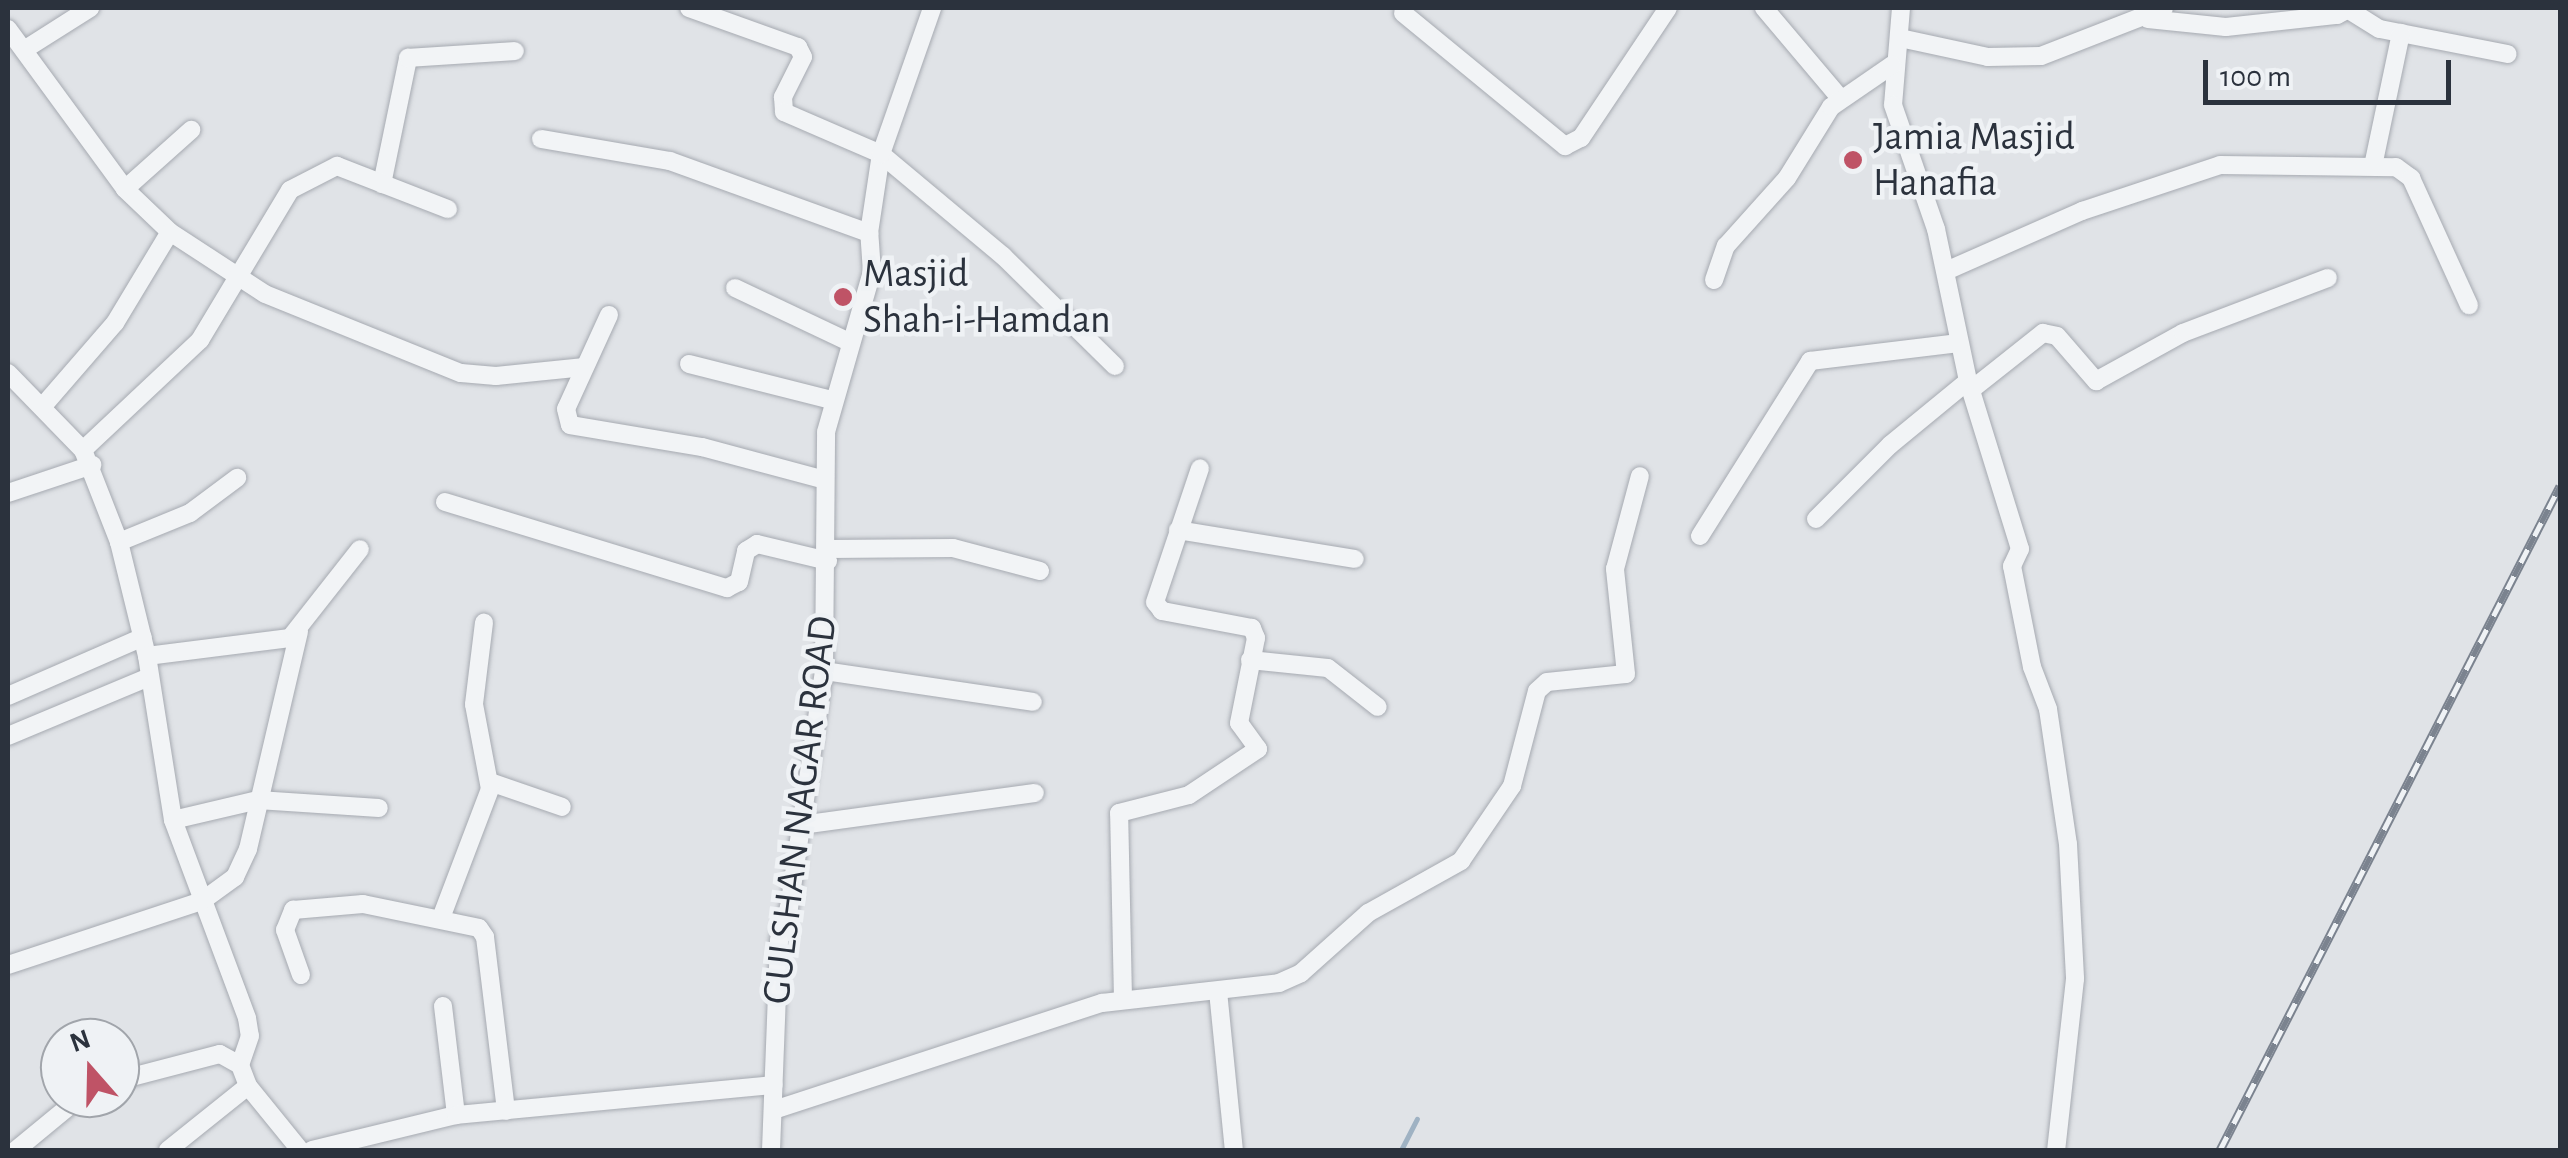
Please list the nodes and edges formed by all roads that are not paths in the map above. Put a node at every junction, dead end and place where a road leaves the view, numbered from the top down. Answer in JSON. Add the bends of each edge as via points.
{"nodes":[{"id":1,"x":90,"y":8,"type":"edge"},
{"id":2,"x":689,"y":8,"type":"edge"},
{"id":3,"x":932,"y":8,"type":"edge"},
{"id":4,"x":1668,"y":8,"type":"edge"},
{"id":5,"x":1764,"y":8,"type":"edge"},
{"id":6,"x":1902,"y":8,"type":"edge"},
{"id":7,"x":2164,"y":8,"type":"edge"},
{"id":8,"x":2349,"y":8,"type":"edge"},
{"id":9,"x":1403,"y":13,"type":"dead end"},
{"id":10,"x":2148,"y":18,"type":"junction"},
{"id":11,"x":8,"y":29,"type":"edge"},
{"id":12,"x":2401,"y":33,"type":"junction"},
{"id":13,"x":1900,"y":38,"type":"junction"},
{"id":14,"x":27,"y":48,"type":"junction"},
{"id":15,"x":514,"y":51,"type":"dead end"},
{"id":16,"x":2508,"y":54,"type":"dead end"},
{"id":17,"x":1892,"y":66,"type":"junction"},
{"id":18,"x":1840,"y":98,"type":"junction"},
{"id":19,"x":192,"y":130,"type":"dead end"},
{"id":20,"x":541,"y":139,"type":"dead end"},
{"id":21,"x":881,"y":154,"type":"junction"},
{"id":22,"x":2373,"y":166,"type":"junction"},
{"id":23,"x":382,"y":184,"type":"junction"},
{"id":24,"x":124,"y":189,"type":"junction"},
{"id":25,"x":448,"y":209,"type":"dead end"},
{"id":26,"x":170,"y":232,"type":"junction"},
{"id":27,"x":869,"y":233,"type":"junction"},
{"id":28,"x":1946,"y":271,"type":"junction"},
{"id":29,"x":239,"y":277,"type":"junction"},
{"id":30,"x":2328,"y":278,"type":"dead end"},
{"id":31,"x":1714,"y":280,"type":"dead end"},
{"id":32,"x":735,"y":288,"type":"dead end"},
{"id":33,"x":2469,"y":305,"type":"dead end"},
{"id":34,"x":609,"y":316,"type":"dead end"},
{"id":35,"x":847,"y":341,"type":"junction"},
{"id":36,"x":1959,"y":343,"type":"junction"},
{"id":37,"x":689,"y":364,"type":"dead end"},
{"id":38,"x":1115,"y":366,"type":"dead end"},
{"id":39,"x":585,"y":367,"type":"junction"},
{"id":40,"x":8,"y":374,"type":"edge"},
{"id":41,"x":1969,"y":386,"type":"junction"},
{"id":42,"x":832,"y":400,"type":"junction"},
{"id":43,"x":43,"y":406,"type":"junction"},
{"id":44,"x":87,"y":458,"type":"junction"},
{"id":45,"x":1200,"y":468,"type":"dead end"},
{"id":46,"x":1640,"y":476,"type":"dead end"},
{"id":47,"x":237,"y":478,"type":"dead end"},
{"id":48,"x":825,"y":480,"type":"junction"},
{"id":49,"x":8,"y":494,"type":"edge"},
{"id":50,"x":445,"y":502,"type":"dead end"},
{"id":51,"x":1816,"y":519,"type":"dead end"},
{"id":52,"x":1178,"y":530,"type":"junction"},
{"id":53,"x":1700,"y":536,"type":"dead end"},
{"id":54,"x":118,"y":542,"type":"junction"},
{"id":55,"x":360,"y":549,"type":"dead end"},
{"id":56,"x":828,"y":554,"type":"junction"},
{"id":57,"x":1355,"y":559,"type":"dead end"},
{"id":58,"x":1040,"y":571,"type":"dead end"},
{"id":59,"x":484,"y":623,"type":"dead end"},
{"id":60,"x":299,"y":632,"type":"junction"},
{"id":61,"x":143,"y":636,"type":"junction"},
{"id":62,"x":147,"y":656,"type":"junction"},
{"id":63,"x":1250,"y":660,"type":"junction"},
{"id":64,"x":824,"y":672,"type":"junction"},
{"id":65,"x":150,"y":676,"type":"junction"},
{"id":66,"x":8,"y":696,"type":"edge"},
{"id":67,"x":1033,"y":702,"type":"dead end"},
{"id":68,"x":1378,"y":708,"type":"dead end"},
{"id":69,"x":8,"y":736,"type":"edge"},
{"id":70,"x":490,"y":782,"type":"junction"},
{"id":71,"x":1034,"y":793,"type":"dead end"},
{"id":72,"x":258,"y":800,"type":"junction"},
{"id":73,"x":562,"y":807,"type":"dead end"},
{"id":74,"x":379,"y":808,"type":"dead end"},
{"id":75,"x":173,"y":820,"type":"junction"},
{"id":76,"x":801,"y":825,"type":"junction"},
{"id":77,"x":202,"y":902,"type":"junction"},
{"id":78,"x":441,"y":918,"type":"junction"},
{"id":79,"x":8,"y":965,"type":"edge"},
{"id":80,"x":301,"y":975,"type":"dead end"},
{"id":81,"x":1218,"y":991,"type":"junction"},
{"id":82,"x":1123,"y":999,"type":"junction"},
{"id":83,"x":443,"y":1006,"type":"dead end"},
{"id":84,"x":240,"y":1064,"type":"junction"},
{"id":85,"x":140,"y":1074,"type":"edge"},
{"id":86,"x":248,"y":1086,"type":"junction"},
{"id":87,"x":774,"y":1086,"type":"junction"},
{"id":88,"x":777,"y":1109,"type":"junction"},
{"id":89,"x":506,"y":1111,"type":"junction"},
{"id":90,"x":456,"y":1115,"type":"junction"},
{"id":91,"x":55,"y":1118,"type":"edge"},
{"id":92,"x":178,"y":1148,"type":"edge"},
{"id":93,"x":16,"y":1150,"type":"edge"},
{"id":94,"x":300,"y":1150,"type":"edge"},
{"id":95,"x":312,"y":1150,"type":"edge"},
{"id":96,"x":771,"y":1150,"type":"edge"},
{"id":97,"x":1234,"y":1150,"type":"edge"},
{"id":98,"x":2056,"y":1150,"type":"edge"}],
"edges":[{"from":1,"to":14,"type":"street"},
{"from":2,"to":21,"type":"street","via":[[798,47],[803,57],[783,97],[784,112]]},
{"from":3,"to":21,"type":"street","name":"GULSHAN NAGAR ROAD"},
{"from":4,"to":9,"type":"street","via":[[1582,138],[1565,146]]},
{"from":5,"to":18,"type":"street"},
{"from":6,"to":13,"type":"street"},
{"from":7,"to":10,"type":"street"},
{"from":8,"to":10,"type":"street","via":[[2210,28]]},
{"from":8,"to":12,"type":"street","via":[[2372,26]]},
{"from":10,"to":13,"type":"street","via":[[2041,56],[1988,57]]},
{"from":11,"to":14,"type":"street"},
{"from":12,"to":16,"type":"street"},
{"from":12,"to":22,"type":"street"},
{"from":13,"to":17,"type":"street"},
{"from":14,"to":24,"type":"street","via":[[80,136]]},
{"from":15,"to":23,"type":"street","via":[[408,58]]},
{"from":17,"to":18,"type":"street"},
{"from":17,"to":28,"type":"street","via":[[1897,121]]},
{"from":18,"to":31,"type":"street","via":[[1787,178],[1726,246]]},
{"from":19,"to":24,"type":"street"},
{"from":20,"to":27,"type":"street","via":[[670,162]]},
{"from":21,"to":27,"type":"street","name":"GULSHAN NAGAR ROAD"},
{"from":21,"to":38,"type":"street","via":[[1003,256]]},
{"from":22,"to":28,"type":"street","via":[[2220,165],[2082,211]]},
{"from":22,"to":33,"type":"street","via":[[2402,168],[2411,178]]},
{"from":23,"to":25,"type":"street"},
{"from":23,"to":29,"type":"street","via":[[337,166],[290,190]]},
{"from":24,"to":26,"type":"street"},
{"from":26,"to":29,"type":"street"},
{"from":26,"to":43,"type":"street","via":[[122,314]]},
{"from":27,"to":35,"type":"street","name":"GULSHAN NAGAR ROAD","via":[[872,272]]},
{"from":28,"to":36,"type":"street"},
{"from":29,"to":39,"type":"street","via":[[292,309],[442,368],[496,376]]},
{"from":29,"to":44,"type":"street","via":[[184,358]]},
{"from":30,"to":41,"type":"street","via":[[2183,333],[2096,382],[2057,336],[2042,333]]},
{"from":32,"to":35,"type":"street"},
{"from":34,"to":39,"type":"street"},
{"from":35,"to":42,"type":"street","name":"GULSHAN NAGAR ROAD"},
{"from":36,"to":41,"type":"street"},
{"from":36,"to":53,"type":"street","via":[[1810,360]]},
{"from":37,"to":42,"type":"street"},
{"from":39,"to":48,"type":"street","via":[[566,409],[570,425],[702,448]]},
{"from":40,"to":43,"type":"street"},
{"from":41,"to":51,"type":"street","via":[[1890,446]]},
{"from":41,"to":98,"type":"street","via":[[2020,548],[2015,581],[2048,708],[2068,844],[2075,979]]},
{"from":42,"to":48,"type":"street","name":"GULSHAN NAGAR ROAD"},
{"from":43,"to":44,"type":"street"},
{"from":44,"to":49,"type":"street"},
{"from":44,"to":54,"type":"street"},
{"from":45,"to":52,"type":"street"},
{"from":46,"to":81,"type":"street","via":[[1615,569],[1626,674],[1547,682],[1538,692],[1512,786],[1461,861],[1368,913],[1301,973],[1279,983]]},
{"from":47,"to":54,"type":"street","via":[[190,512]]},
{"from":48,"to":56,"type":"street","name":"GULSHAN NAGAR ROAD"},
{"from":50,"to":56,"type":"street","via":[[727,588],[739,582],[746,551],[757,544]]},
{"from":52,"to":57,"type":"street"},
{"from":52,"to":63,"type":"street","via":[[1157,608],[1252,628]]},
{"from":54,"to":61,"type":"street"},
{"from":55,"to":60,"type":"street"},
{"from":56,"to":58,"type":"street","via":[[954,548]]},
{"from":56,"to":64,"type":"street","name":"GULSHAN NAGAR ROAD"},
{"from":59,"to":70,"type":"street","via":[[473,686]]},
{"from":60,"to":62,"type":"street","via":[[269,644]]},
{"from":60,"to":72,"type":"street"},
{"from":61,"to":62,"type":"street"},
{"from":61,"to":66,"type":"street"},
{"from":62,"to":65,"type":"street"},
{"from":63,"to":68,"type":"street","via":[[1328,668]]},
{"from":63,"to":82,"type":"street","via":[[1239,723],[1258,749],[1248,762],[1190,795],[1119,813]]},
{"from":64,"to":67,"type":"street"},
{"from":64,"to":76,"type":"street","name":"GULSHAN NAGAR ROAD"},
{"from":65,"to":69,"type":"street"},
{"from":65,"to":75,"type":"street"},
{"from":70,"to":73,"type":"street"},
{"from":70,"to":78,"type":"street"},
{"from":71,"to":76,"type":"street"},
{"from":72,"to":74,"type":"street"},
{"from":72,"to":75,"type":"street"},
{"from":72,"to":77,"type":"street","via":[[244,864]]},
{"from":75,"to":77,"type":"street"},
{"from":76,"to":87,"type":"street","name":"GULSHAN NAGAR ROAD","via":[[779,940]]},
{"from":77,"to":79,"type":"street"},
{"from":77,"to":84,"type":"street","via":[[248,1018],[250,1036]]},
{"from":78,"to":80,"type":"street","via":[[363,904],[293,910],[285,930]]},
{"from":78,"to":89,"type":"street","via":[[478,928],[486,937]]},
{"from":81,"to":82,"type":"street"},
{"from":81,"to":97,"type":"street"},
{"from":82,"to":88,"type":"street"},
{"from":83,"to":90,"type":"street"},
{"from":84,"to":85,"type":"street","via":[[203,1054]]},
{"from":84,"to":86,"type":"street"},
{"from":86,"to":92,"type":"street"},
{"from":86,"to":94,"type":"street"},
{"from":87,"to":88,"type":"street","name":"GULSHAN NAGAR ROAD"},
{"from":87,"to":89,"type":"street"},
{"from":88,"to":96,"type":"street","name":"GULSHAN NAGAR ROAD"},
{"from":89,"to":90,"type":"street"},
{"from":90,"to":95,"type":"street"},
{"from":91,"to":93,"type":"street"}]}
